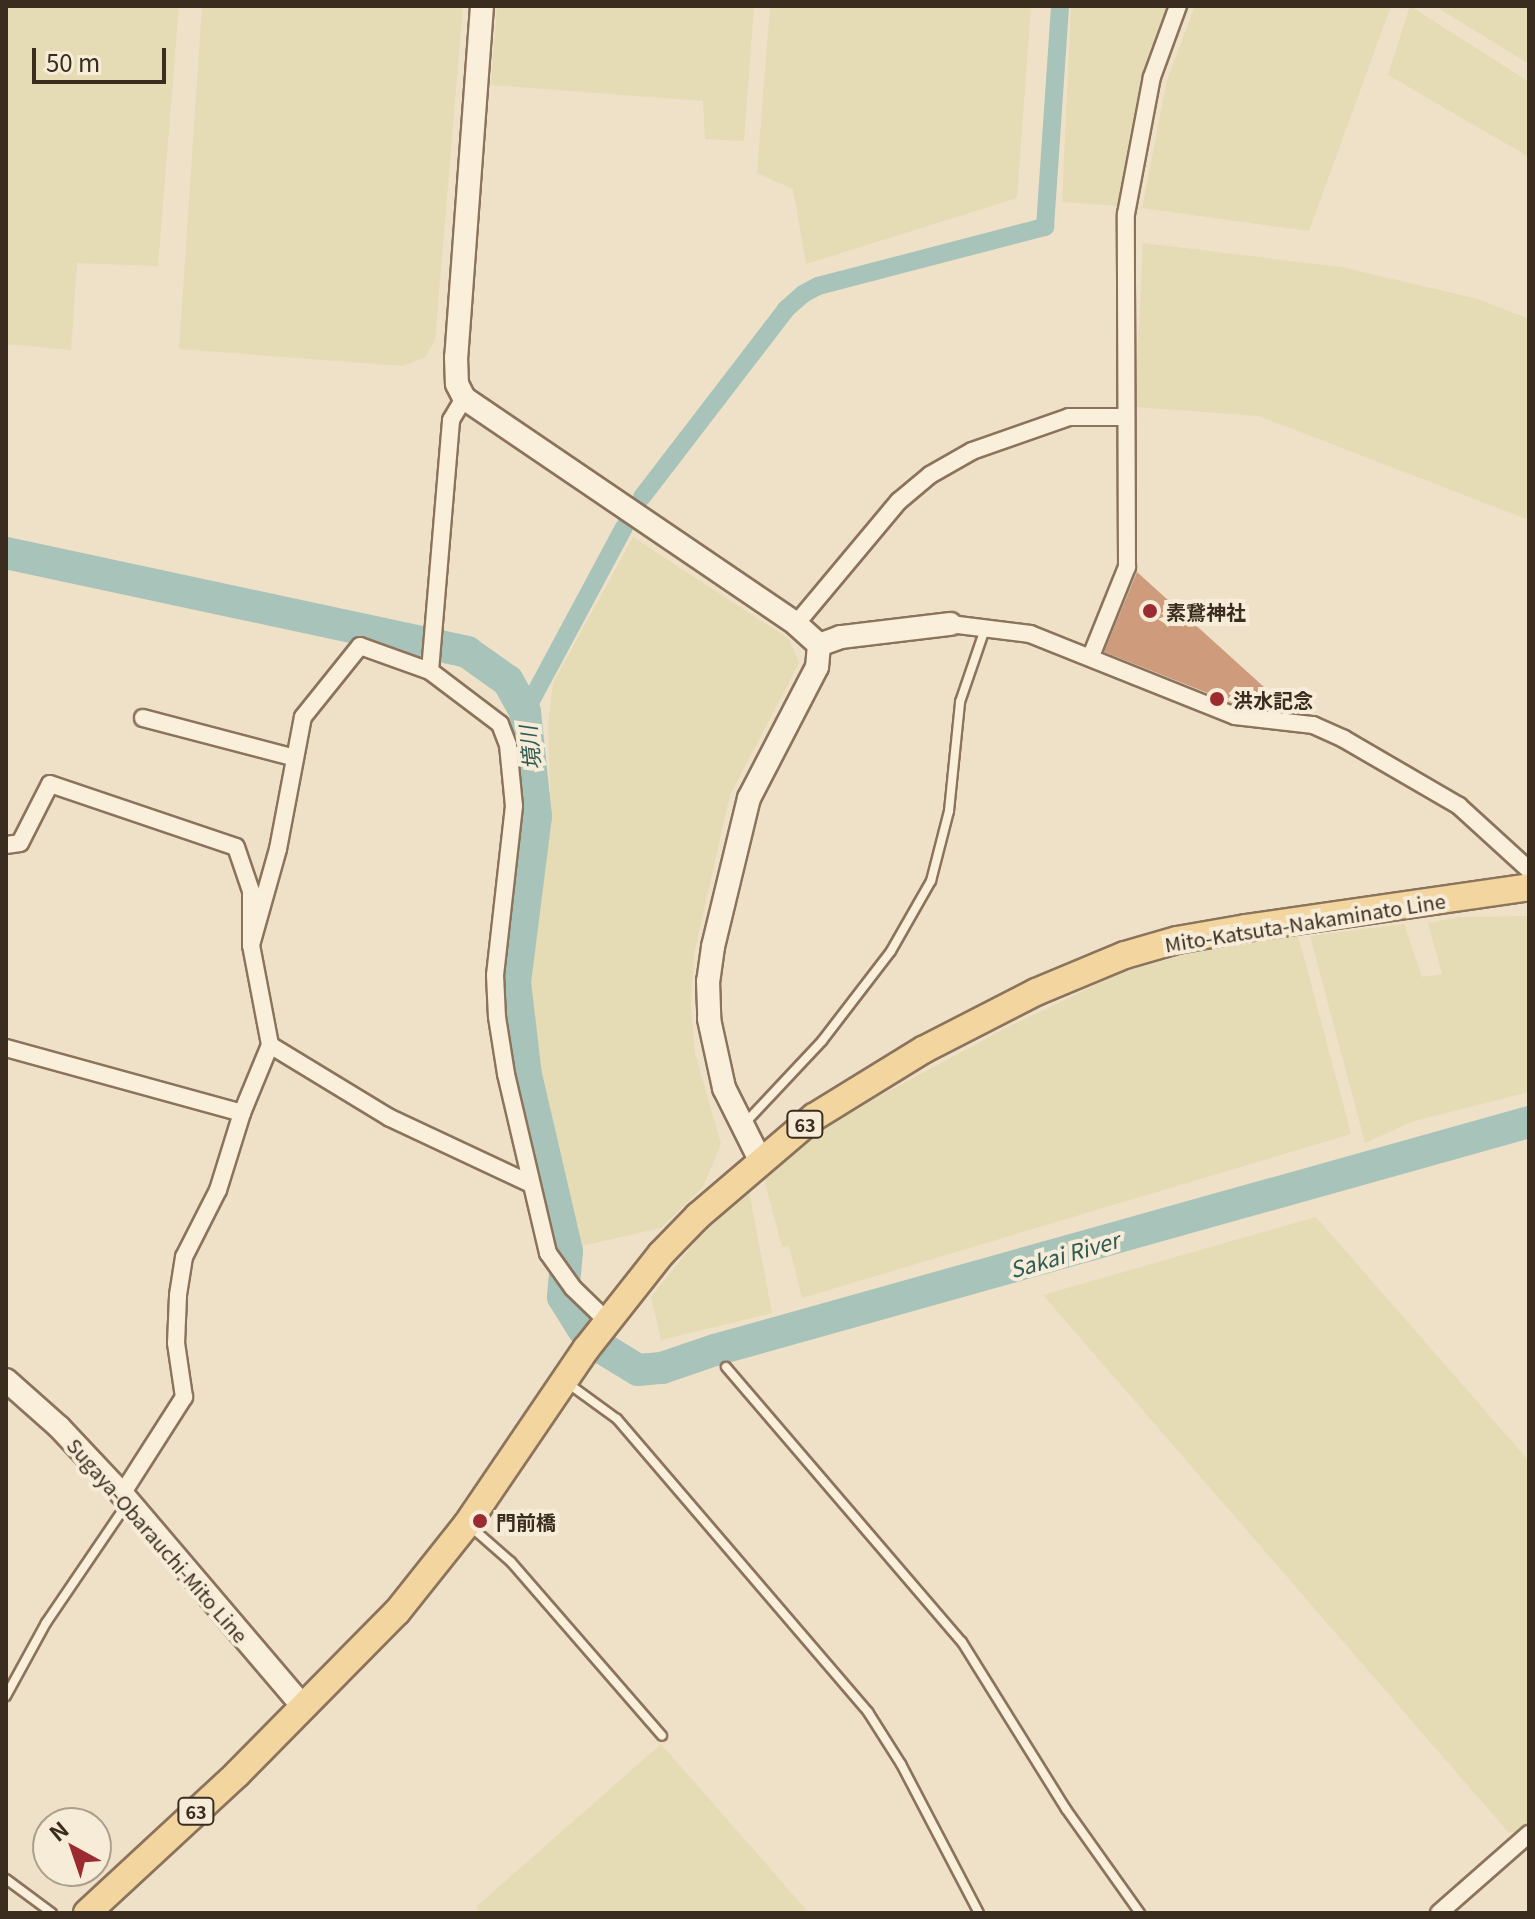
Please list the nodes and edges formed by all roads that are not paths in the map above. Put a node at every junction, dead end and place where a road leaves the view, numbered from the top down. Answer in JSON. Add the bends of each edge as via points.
{"nodes":[{"id":1,"x":482,"y":6,"type":"edge"},
{"id":2,"x":1178,"y":6,"type":"edge"},
{"id":3,"x":464,"y":398,"type":"junction"},
{"id":4,"x":1124,"y":417,"type":"junction"},
{"id":5,"x":796,"y":624,"type":"junction"},
{"id":6,"x":950,"y":624,"type":"joint"},
{"id":7,"x":986,"y":628,"type":"junction"},
{"id":8,"x":819,"y":645,"type":"junction"},
{"id":9,"x":1091,"y":656,"type":"junction"},
{"id":10,"x":430,"y":664,"type":"junction"},
{"id":11,"x":143,"y":718,"type":"dead end"},
{"id":12,"x":295,"y":758,"type":"junction"},
{"id":13,"x":6,"y":845,"type":"edge"},
{"id":14,"x":1529,"y":870,"type":"edge"},
{"id":15,"x":1529,"y":887,"type":"edge"},
{"id":16,"x":251,"y":945,"type":"junction"},
{"id":17,"x":270,"y":1045,"type":"junction"},
{"id":18,"x":6,"y":1048,"type":"edge"},
{"id":19,"x":242,"y":1113,"type":"junction"},
{"id":20,"x":742,"y":1127,"type":"junction"},
{"id":21,"x":760,"y":1160,"type":"junction"},
{"id":22,"x":529,"y":1183,"type":"junction"},
{"id":23,"x":607,"y":1321,"type":"junction"},
{"id":24,"x":726,"y":1367,"type":"dead end"},
{"id":25,"x":6,"y":1380,"type":"edge"},
{"id":26,"x":565,"y":1381,"type":"junction"},
{"id":27,"x":125,"y":1499,"type":"junction"},
{"id":28,"x":467,"y":1524,"type":"junction"},
{"id":29,"x":6,"y":1696,"type":"edge"},
{"id":30,"x":304,"y":1708,"type":"junction"},
{"id":31,"x":662,"y":1736,"type":"dead end"},
{"id":32,"x":1529,"y":1834,"type":"edge"},
{"id":33,"x":6,"y":1879,"type":"edge"},
{"id":34,"x":52,"y":1913,"type":"edge"},
{"id":35,"x":87,"y":1913,"type":"edge"},
{"id":36,"x":979,"y":1913,"type":"edge"},
{"id":37,"x":1140,"y":1913,"type":"edge"},
{"id":38,"x":1439,"y":1913,"type":"edge"}],
"edges":[{"from":1,"to":3,"type":"street","via":[[456,357],[457,384]]},
{"from":2,"to":4,"type":"street","via":[[1152,77],[1126,214]]},
{"from":3,"to":5,"type":"street"},
{"from":3,"to":10,"type":"street","via":[[451,420]]},
{"from":4,"to":5,"type":"street","via":[[1069,417],[972,451],[930,475],[899,501]]},
{"from":4,"to":9,"type":"street","via":[[1127,567]]},
{"from":5,"to":8,"type":"street"},
{"from":6,"to":7,"type":"street"},
{"from":6,"to":8,"type":"street","via":[[841,637]]},
{"from":7,"to":9,"type":"street","via":[[1030,634]]},
{"from":7,"to":20,"type":"lane","via":[[960,702],[949,811],[931,881],[891,951],[822,1041]]},
{"from":8,"to":20,"type":"street","via":[[817,667],[749,798],[713,947],[708,1006],[714,1055]]},
{"from":9,"to":14,"type":"street","via":[[1235,716],[1313,725],[1344,739],[1459,806]]},
{"from":10,"to":12,"type":"street","via":[[360,646],[303,717]]},
{"from":10,"to":22,"type":"street","via":[[500,724],[508,745],[514,806],[495,975],[497,1017]]},
{"from":11,"to":12,"type":"street"},
{"from":12,"to":16,"type":"street","via":[[278,849]]},
{"from":13,"to":16,"type":"street","via":[[20,843],[50,784],[236,847],[251,891]]},
{"from":15,"to":21,"type":"main road","name":"Mito-Katsuta-Nakaminato Line","number":"63","via":[[1246,928],[1125,955],[1036,992],[923,1050],[814,1117]]},
{"from":16,"to":17,"type":"street"},
{"from":17,"to":19,"type":"street"},
{"from":17,"to":22,"type":"street","via":[[390,1118]]},
{"from":18,"to":19,"type":"street"},
{"from":19,"to":27,"type":"street","via":[[222,1179],[184,1257],[176,1343],[184,1397]]},
{"from":20,"to":21,"type":"street"},
{"from":21,"to":23,"type":"main road","name":"Mito-Katsuta-Nakaminato Line","number":"63","via":[[678,1236]]},
{"from":22,"to":23,"type":"street","via":[[548,1253],[573,1288]]},
{"from":23,"to":26,"type":"main road","name":"Mito-Katsuta-Nakaminato Line","number":"63"},
{"from":24,"to":37,"type":"lane","via":[[962,1642],[1066,1809]]},
{"from":25,"to":27,"type":"street","name":"Sugaya-Obarauchi-Mito Line","via":[[59,1427]]},
{"from":26,"to":28,"type":"main road","name":"Mito-Katsuta-Nakaminato Line","number":"63"},
{"from":26,"to":36,"type":"lane","via":[[617,1419],[868,1712]]},
{"from":27,"to":29,"type":"lane"},
{"from":27,"to":30,"type":"street","name":"Sugaya-Obarauchi-Mito Line"},
{"from":28,"to":30,"type":"main road","name":"Mito-Katsuta-Nakaminato Line","number":"63","via":[[397,1612]]},
{"from":28,"to":31,"type":"lane","via":[[511,1562]]},
{"from":30,"to":35,"type":"main road","name":"Mito-Katsuta-Nakaminato Line","number":"63"},
{"from":32,"to":38,"type":"street"},
{"from":33,"to":34,"type":"lane"}]}
